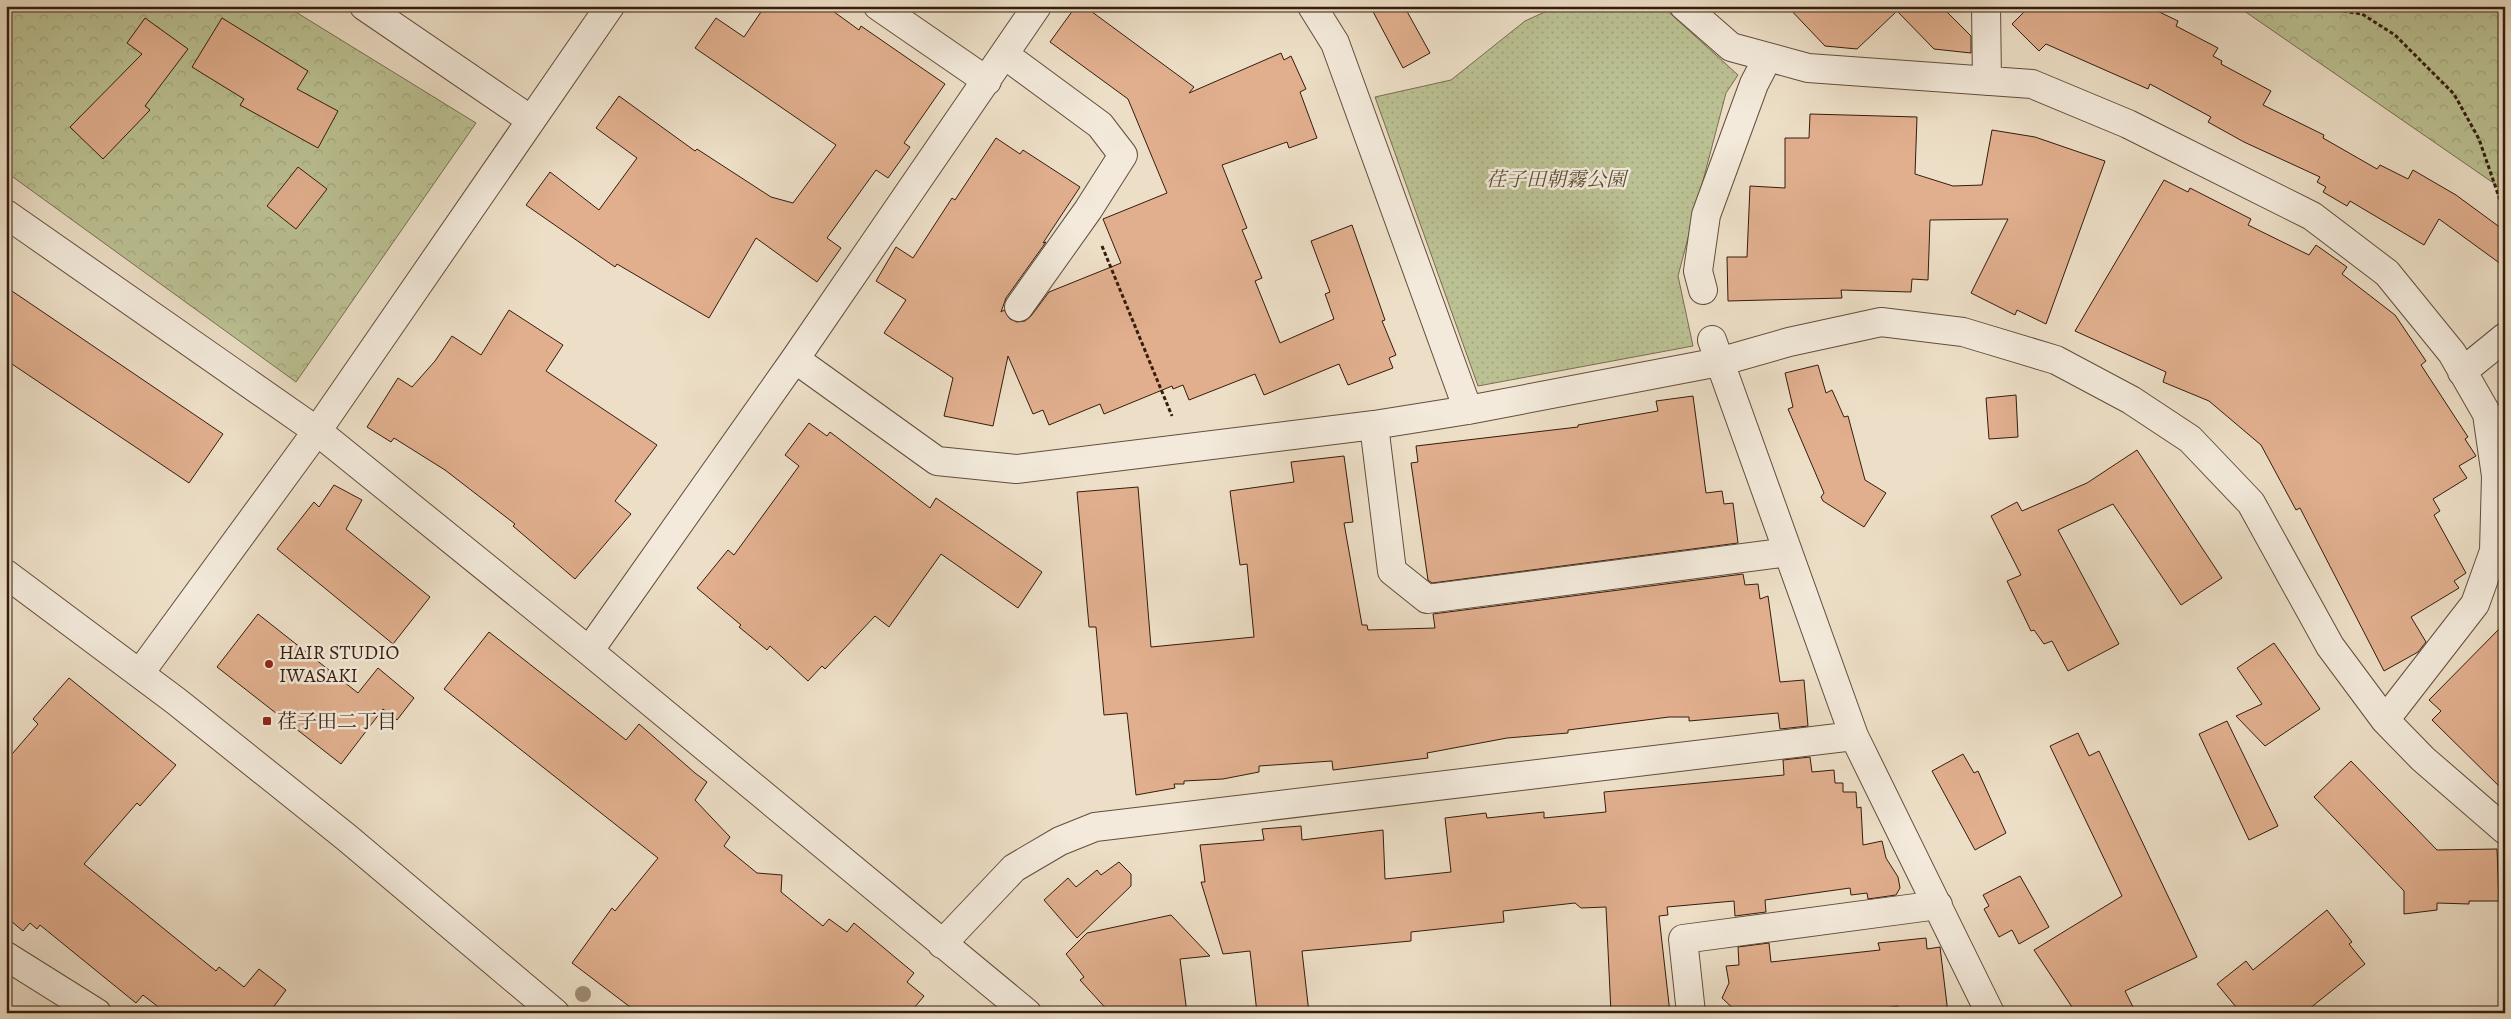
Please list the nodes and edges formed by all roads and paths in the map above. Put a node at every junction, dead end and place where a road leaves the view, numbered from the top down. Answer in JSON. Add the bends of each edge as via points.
{"nodes":[{"id":1,"x":364,"y":6,"type":"edge"},
{"id":2,"x":610,"y":6,"type":"edge"},
{"id":3,"x":878,"y":6,"type":"edge"},
{"id":4,"x":1037,"y":6,"type":"edge"},
{"id":5,"x":1312,"y":6,"type":"edge"},
{"id":6,"x":1684,"y":6,"type":"edge"},
{"id":7,"x":1986,"y":6,"type":"edge"},
{"id":8,"x":2311,"y":6,"type":"edge"},
{"id":9,"x":1005,"y":54,"type":"junction"},
{"id":10,"x":1768,"y":57,"type":"junction"},
{"id":11,"x":987,"y":81,"type":"junction"},
{"id":12,"x":1987,"y":81,"type":"junction"},
{"id":13,"x":532,"y":120,"type":"junction"},
{"id":14,"x":2505,"y":203,"type":"edge"},
{"id":15,"x":1088,"y":210,"type":"junction"},
{"id":16,"x":6,"y":214,"type":"edge"},
{"id":17,"x":1703,"y":290,"type":"dead end"},
{"id":18,"x":1019,"y":307,"type":"dead end"},
{"id":19,"x":2505,"y":337,"type":"edge"},
{"id":20,"x":1715,"y":351,"type":"junction"},
{"id":21,"x":795,"y":359,"type":"junction"},
{"id":22,"x":2462,"y":372,"type":"junction"},
{"id":23,"x":1468,"y":410,"type":"junction"},
{"id":24,"x":1374,"y":425,"type":"junction"},
{"id":25,"x":317,"y":431,"type":"junction"},
{"id":26,"x":1180,"y":449,"type":"junction"},
{"id":27,"x":1788,"y":552,"type":"junction"},
{"id":28,"x":6,"y":574,"type":"edge"},
{"id":29,"x":589,"y":651,"type":"junction"},
{"id":30,"x":140,"y":672,"type":"junction"},
{"id":31,"x":2385,"y":720,"type":"junction"},
{"id":32,"x":1854,"y":736,"type":"junction"},
{"id":33,"x":2505,"y":830,"type":"edge"},
{"id":34,"x":1938,"y":905,"type":"junction"},
{"id":35,"x":942,"y":944,"type":"junction"},
{"id":36,"x":6,"y":956,"type":"edge"},
{"id":37,"x":83,"y":1009,"type":"edge"},
{"id":38,"x":555,"y":1013,"type":"edge"},
{"id":39,"x":1027,"y":1013,"type":"edge"},
{"id":40,"x":1691,"y":1013,"type":"edge"},
{"id":41,"x":1990,"y":1013,"type":"edge"}],
"edges":[{"from":1,"to":13,"type":"street"},
{"from":2,"to":13,"type":"street"},
{"from":3,"to":11,"type":"street"},
{"from":4,"to":9,"type":"street"},
{"from":5,"to":23,"type":"street","via":[[1335,43]]},
{"from":6,"to":10,"type":"street","via":[[1731,47]]},
{"from":7,"to":12,"type":"street"},
{"from":8,"to":14,"type":"path","via":[[2362,14],[2395,35],[2454,94],[2479,139],[2500,200]]},
{"from":9,"to":11,"type":"street"},
{"from":9,"to":15,"type":"street","via":[[1100,125],[1123,155]]},
{"from":10,"to":12,"type":"street","via":[[1808,68]]},
{"from":10,"to":17,"type":"street","via":[[1754,84],[1706,215],[1698,271]]},
{"from":11,"to":21,"type":"street"},
{"from":12,"to":22,"type":"street","via":[[2032,84],[2119,120],[2312,216],[2387,273],[2452,353]]},
{"from":13,"to":25,"type":"street"},
{"from":15,"to":18,"type":"street"},
{"from":15,"to":26,"type":"path","via":[[1172,416]]},
{"from":16,"to":25,"type":"street"},
{"from":19,"to":22,"type":"street"},
{"from":20,"to":23,"type":"street"},
{"from":20,"to":27,"type":"street"},
{"from":20,"to":31,"type":"street","via":[[1789,342],[1881,322],[1963,332],[2056,360],[2131,400],[2190,439],[2251,503],[2330,646]]},
{"from":21,"to":26,"type":"street","via":[[937,461],[1016,468]]},
{"from":21,"to":29,"type":"street"},
{"from":22,"to":31,"type":"street","via":[[2487,414],[2496,476],[2494,551],[2475,604]]},
{"from":23,"to":24,"type":"street"},
{"from":24,"to":26,"type":"street"},
{"from":24,"to":27,"type":"street","via":[[1392,571],[1427,600]]},
{"from":25,"to":29,"type":"street"},
{"from":25,"to":30,"type":"street"},
{"from":27,"to":32,"type":"street"},
{"from":28,"to":30,"type":"street"},
{"from":29,"to":35,"type":"street"},
{"from":30,"to":38,"type":"street","via":[[346,837]]},
{"from":31,"to":33,"type":"street","via":[[2423,759]]},
{"from":32,"to":34,"type":"street"},
{"from":32,"to":35,"type":"street","via":[[1096,827],[1060,841],[1014,868]]},
{"from":34,"to":40,"type":"street","via":[[1683,939]]},
{"from":34,"to":41,"type":"street"},
{"from":35,"to":39,"type":"street"},
{"from":36,"to":37,"type":"street"}]}
